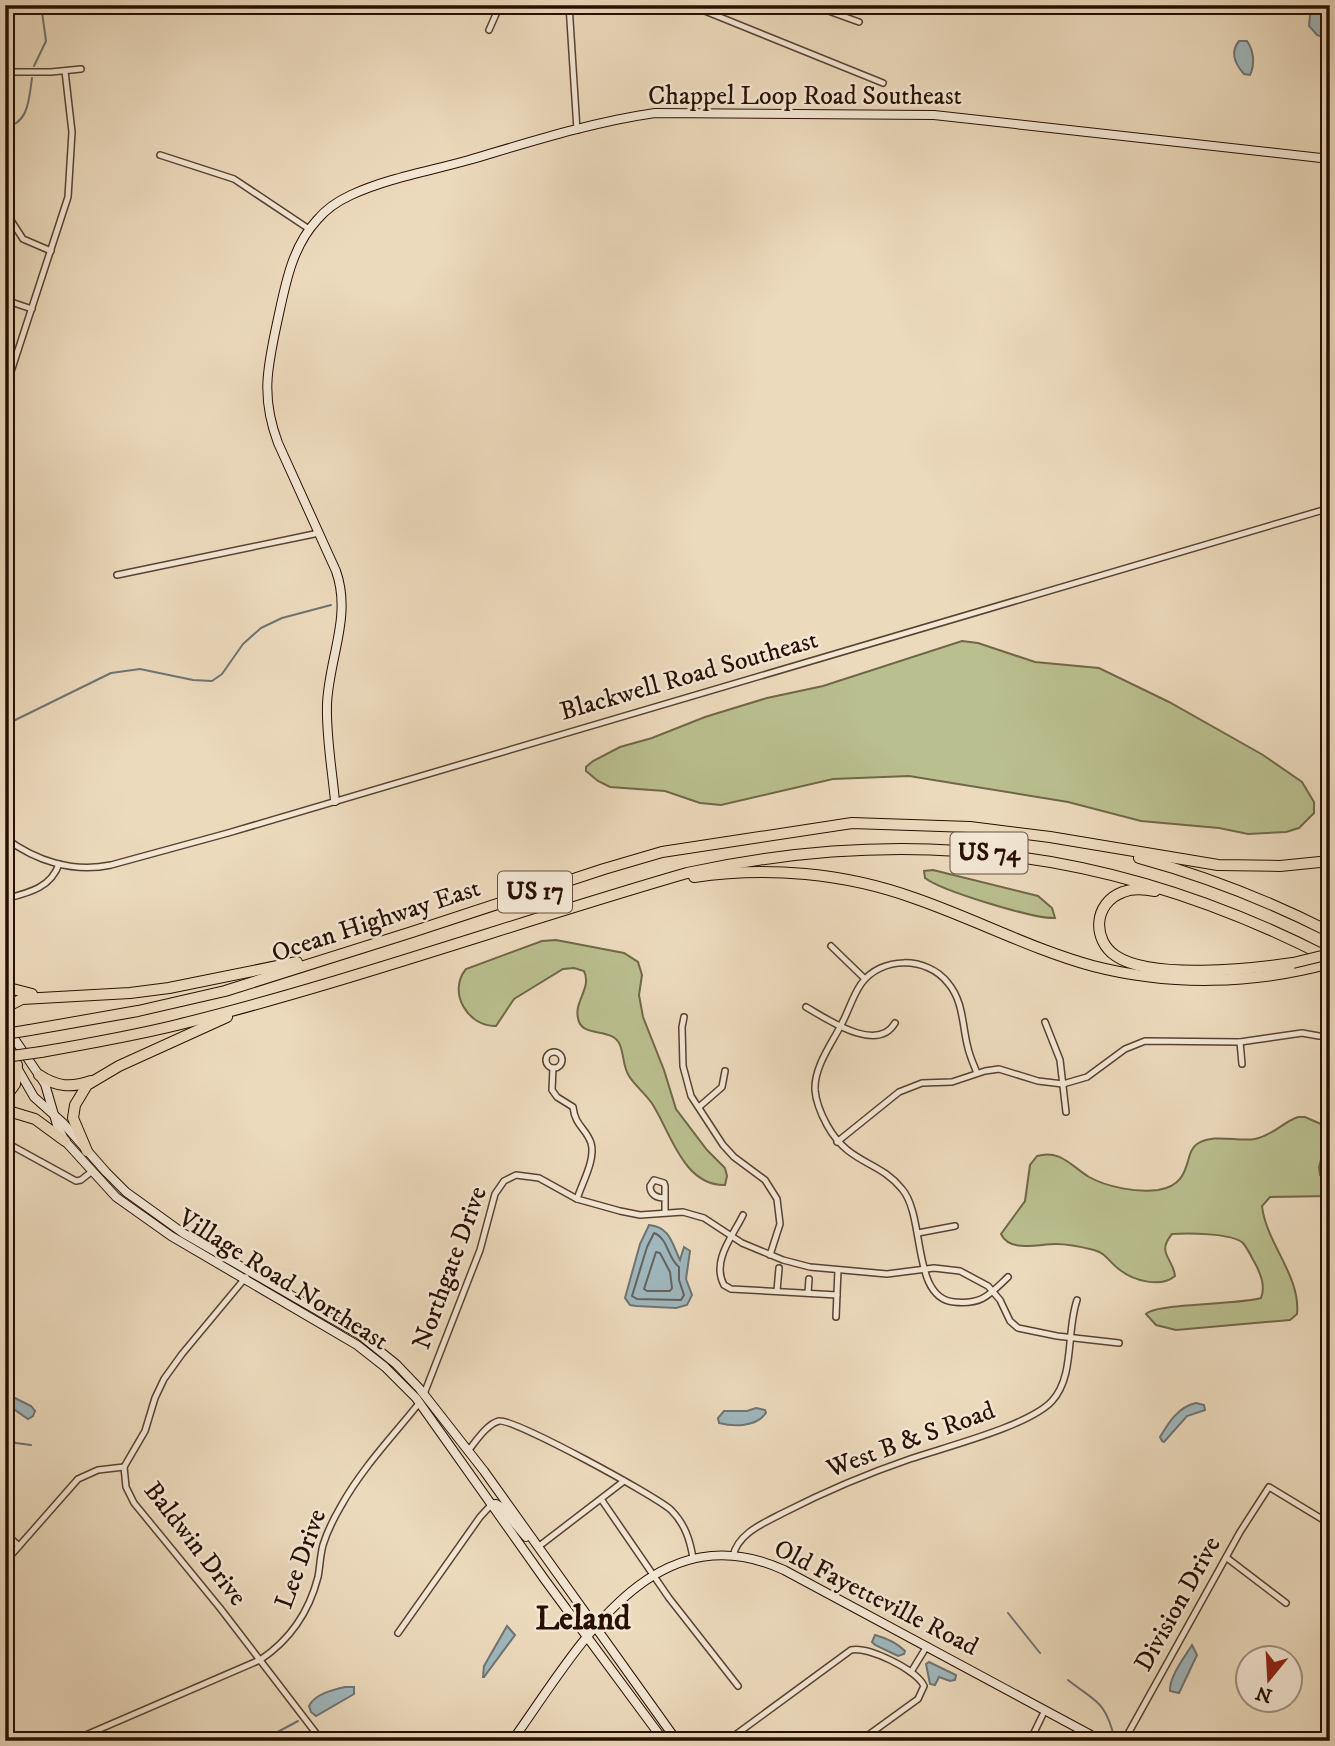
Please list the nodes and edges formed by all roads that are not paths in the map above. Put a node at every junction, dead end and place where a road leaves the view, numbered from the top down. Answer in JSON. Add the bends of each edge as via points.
{"nodes":[{"id":1,"x":500,"y":5,"type":"edge"},
{"id":2,"x":569,"y":5,"type":"edge"},
{"id":3,"x":690,"y":5,"type":"edge"},
{"id":4,"x":813,"y":5,"type":"edge"},
{"id":5,"x":859,"y":22,"type":"dead end"},
{"id":6,"x":489,"y":30,"type":"dead end"},
{"id":7,"x":81,"y":69,"type":"dead end"},
{"id":8,"x":65,"y":71,"type":"junction"},
{"id":9,"x":5,"y":72,"type":"edge"},
{"id":10,"x":883,"y":83,"type":"dead end"},
{"id":11,"x":577,"y":130,"type":"junction"},
{"id":12,"x":160,"y":155,"type":"dead end"},
{"id":13,"x":1330,"y":159,"type":"edge"},
{"id":14,"x":5,"y":211,"type":"edge"},
{"id":15,"x":309,"y":229,"type":"junction"},
{"id":16,"x":51,"y":251,"type":"junction"},
{"id":17,"x":5,"y":300,"type":"edge"},
{"id":18,"x":32,"y":309,"type":"junction"},
{"id":19,"x":5,"y":390,"type":"edge"},
{"id":20,"x":1330,"y":508,"type":"edge"},
{"id":21,"x":319,"y":533,"type":"junction"},
{"id":22,"x":117,"y":575,"type":"dead end"},
{"id":23,"x":335,"y":801,"type":"junction"},
{"id":24,"x":1050,"y":837,"type":"junction"},
{"id":25,"x":5,"y":838,"type":"edge"},
{"id":26,"x":1330,"y":861,"type":"edge"},
{"id":27,"x":59,"y":864,"type":"junction"},
{"id":28,"x":634,"y":888,"type":"junction"},
{"id":29,"x":5,"y":899,"type":"edge"},
{"id":30,"x":1206,"y":903,"type":"junction"},
{"id":31,"x":1330,"y":932,"type":"edge"},
{"id":32,"x":831,"y":946,"type":"dead end"},
{"id":33,"x":345,"y":952,"type":"junction"},
{"id":34,"x":1330,"y":959,"type":"edge"},
{"id":35,"x":865,"y":979,"type":"junction"},
{"id":36,"x":5,"y":987,"type":"edge"},
{"id":37,"x":296,"y":993,"type":"junction"},
{"id":38,"x":46,"y":996,"type":"junction"},
{"id":39,"x":806,"y":1007,"type":"dead end"},
{"id":40,"x":684,"y":1017,"type":"dead end"},
{"id":41,"x":5,"y":1018,"type":"edge"},
{"id":42,"x":1045,"y":1022,"type":"dead end"},
{"id":43,"x":895,"y":1023,"type":"dead end"},
{"id":44,"x":5,"y":1025,"type":"edge"},
{"id":45,"x":841,"y":1026,"type":"junction"},
{"id":46,"x":5,"y":1034,"type":"edge"},
{"id":47,"x":1320,"y":1036,"type":"dead end"},
{"id":48,"x":1240,"y":1042,"type":"junction"},
{"id":49,"x":5,"y":1047,"type":"edge"},
{"id":50,"x":5,"y":1057,"type":"edge"},
{"id":51,"x":1242,"y":1064,"type":"dead end"},
{"id":52,"x":17,"y":1065,"type":"junction"},
{"id":53,"x":553,"y":1068,"type":"dead end"},
{"id":54,"x":725,"y":1071,"type":"dead end"},
{"id":55,"x":977,"y":1073,"type":"junction"},
{"id":56,"x":39,"y":1076,"type":"junction"},
{"id":57,"x":94,"y":1080,"type":"junction"},
{"id":58,"x":1063,"y":1084,"type":"junction"},
{"id":59,"x":5,"y":1098,"type":"edge"},
{"id":60,"x":699,"y":1107,"type":"junction"},
{"id":61,"x":5,"y":1110,"type":"edge"},
{"id":62,"x":1066,"y":1112,"type":"dead end"},
{"id":63,"x":55,"y":1115,"type":"junction"},
{"id":64,"x":65,"y":1141,"type":"junction"},
{"id":65,"x":5,"y":1142,"type":"edge"},
{"id":66,"x":837,"y":1142,"type":"junction"},
{"id":67,"x":87,"y":1151,"type":"junction"},
{"id":68,"x":91,"y":1172,"type":"junction"},
{"id":69,"x":665,"y":1198,"type":"dead end"},
{"id":70,"x":577,"y":1199,"type":"junction"},
{"id":71,"x":665,"y":1212,"type":"junction"},
{"id":72,"x":743,"y":1215,"type":"dead end"},
{"id":73,"x":168,"y":1223,"type":"junction"},
{"id":74,"x":955,"y":1226,"type":"dead end"},
{"id":75,"x":918,"y":1233,"type":"junction"},
{"id":76,"x":730,"y":1237,"type":"junction"},
{"id":77,"x":770,"y":1255,"type":"junction"},
{"id":78,"x":779,"y":1268,"type":"dead end"},
{"id":79,"x":924,"y":1269,"type":"junction"},
{"id":80,"x":838,"y":1270,"type":"junction"},
{"id":81,"x":247,"y":1276,"type":"junction"},
{"id":82,"x":1008,"y":1276,"type":"dead end"},
{"id":83,"x":809,"y":1279,"type":"dead end"},
{"id":84,"x":777,"y":1291,"type":"junction"},
{"id":85,"x":993,"y":1292,"type":"junction"},
{"id":86,"x":808,"y":1293,"type":"junction"},
{"id":87,"x":837,"y":1295,"type":"junction"},
{"id":88,"x":1077,"y":1300,"type":"dead end"},
{"id":89,"x":836,"y":1317,"type":"dead end"},
{"id":90,"x":1069,"y":1338,"type":"junction"},
{"id":91,"x":1119,"y":1343,"type":"dead end"},
{"id":92,"x":424,"y":1394,"type":"junction"},
{"id":93,"x":420,"y":1403,"type":"junction"},
{"id":94,"x":468,"y":1451,"type":"junction"},
{"id":95,"x":124,"y":1467,"type":"junction"},
{"id":96,"x":624,"y":1481,"type":"junction"},
{"id":97,"x":600,"y":1499,"type":"junction"},
{"id":98,"x":491,"y":1505,"type":"junction"},
{"id":99,"x":1330,"y":1524,"type":"edge"},
{"id":100,"x":5,"y":1533,"type":"edge"},
{"id":101,"x":19,"y":1546,"type":"junction"},
{"id":102,"x":540,"y":1550,"type":"junction"},
{"id":103,"x":733,"y":1556,"type":"junction"},
{"id":104,"x":693,"y":1558,"type":"junction"},
{"id":105,"x":1227,"y":1558,"type":"junction"},
{"id":106,"x":5,"y":1562,"type":"edge"},
{"id":107,"x":653,"y":1574,"type":"junction"},
{"id":108,"x":1286,"y":1603,"type":"dead end"},
{"id":109,"x":595,"y":1626,"type":"junction"},
{"id":110,"x":398,"y":1633,"type":"dead end"},
{"id":111,"x":586,"y":1635,"type":"junction"},
{"id":112,"x":927,"y":1646,"type":"junction"},
{"id":113,"x":260,"y":1660,"type":"junction"},
{"id":114,"x":911,"y":1672,"type":"junction"},
{"id":115,"x":738,"y":1686,"type":"dead end"},
{"id":116,"x":1045,"y":1710,"type":"junction"},
{"id":117,"x":72,"y":1741,"type":"edge"},
{"id":118,"x":322,"y":1741,"type":"edge"},
{"id":119,"x":512,"y":1741,"type":"edge"},
{"id":120,"x":664,"y":1741,"type":"edge"},
{"id":121,"x":677,"y":1741,"type":"edge"},
{"id":122,"x":727,"y":1741,"type":"edge"},
{"id":123,"x":860,"y":1741,"type":"edge"},
{"id":124,"x":1030,"y":1741,"type":"edge"},
{"id":125,"x":1102,"y":1741,"type":"edge"},
{"id":126,"x":1124,"y":1741,"type":"edge"}],
"edges":[{"from":1,"to":6,"type":"street"},
{"from":2,"to":11,"type":"street"},
{"from":3,"to":10,"type":"street"},
{"from":4,"to":5,"type":"street"},
{"from":7,"to":8,"type":"street"},
{"from":8,"to":9,"type":"street"},
{"from":8,"to":16,"type":"street","via":[[72,132],[70,174],[67,201]]},
{"from":11,"to":13,"type":"street","name":"Chappel Loop Road Southeast","via":[[655,113],[910,113]]},
{"from":11,"to":15,"type":"street","name":"Chappel Loop Road Southeast","via":[[354,194],[328,209]]},
{"from":12,"to":15,"type":"street","via":[[234,179]]},
{"from":14,"to":16,"type":"street","via":[[23,239]]},
{"from":15,"to":21,"type":"street","name":"Chappel Loop Road Southeast","via":[[288,277],[267,369],[266,394],[270,423]]},
{"from":16,"to":18,"type":"street"},
{"from":17,"to":18,"type":"street"},
{"from":18,"to":19,"type":"street"},
{"from":20,"to":23,"type":"street","name":"Blackwell Road Southeast"},
{"from":21,"to":22,"type":"street"},
{"from":21,"to":23,"type":"street","name":"Chappel Loop Road Southeast","via":[[342,590],[341,629],[327,702]]},
{"from":23,"to":27,"type":"street","name":"Blackwell Road Southeast","via":[[111,865]]},
{"from":24,"to":26,"type":"highway","via":[[1218,865]]},
{"from":24,"to":31,"type":"highway","number":"US 74","via":[[1176,869]]},
{"from":24,"to":33,"type":"highway","name":"Ocean Highway East","number":"US 17","via":[[970,827],[852,823],[733,840],[662,852]]},
{"from":25,"to":27,"type":"street","name":"Blackwell Road Southeast","via":[[27,853]]},
{"from":27,"to":29,"type":"street","via":[[55,876],[44,885]]},
{"from":28,"to":30,"type":"highway","number":"US 74","via":[[769,857],[896,848],[1048,861],[1134,880]]},
{"from":28,"to":34,"type":"highway","via":[[729,874],[821,876],[911,897],[1042,950],[1151,976],[1222,980],[1305,970]]},
{"from":28,"to":37,"type":"highway","name":"Ocean Highway East","number":"US 17"},
{"from":30,"to":34,"type":"highway","number":"US 74"},
{"from":30,"to":34,"type":"highway","bridge":true,"via":[[1148,890],[1122,892],[1109,900],[1101,913],[1101,940],[1116,956],[1147,966],[1229,970]]},
{"from":32,"to":35,"type":"street"},
{"from":33,"to":38,"type":"highway","via":[[169,988]]},
{"from":33,"to":46,"type":"highway","name":"Ocean Highway East","number":"US 17","bridge":true,"via":[[225,991]]},
{"from":35,"to":45,"type":"street"},
{"from":35,"to":55,"type":"street","via":[[882,967],[905,962],[929,967],[942,977],[959,1003]]},
{"from":36,"to":38,"type":"highway"},
{"from":37,"to":50,"type":"highway","name":"Ocean Highway East","number":"US 17","bridge":true,"via":[[175,1026]]},
{"from":37,"to":57,"type":"highway","via":[[224,1018]]},
{"from":38,"to":41,"type":"highway","via":[[15,1001]]},
{"from":39,"to":45,"type":"street"},
{"from":40,"to":60,"type":"street","via":[[684,1072]]},
{"from":42,"to":58,"type":"street","via":[[1058,1052]]},
{"from":43,"to":45,"type":"street","via":[[876,1035]]},
{"from":44,"to":56,"type":"street"},
{"from":45,"to":66,"type":"street","via":[[820,1065],[815,1086],[818,1106]]},
{"from":47,"to":48,"type":"street","via":[[1302,1033]]},
{"from":48,"to":51,"type":"street"},
{"from":48,"to":58,"type":"street","via":[[1145,1041],[1125,1049],[1087,1077]]},
{"from":49,"to":52,"type":"street"},
{"from":52,"to":59,"type":"highway","via":[[15,1084]]},
{"from":52,"to":63,"type":"street","via":[[34,1097]]},
{"from":53,"to":70,"type":"street","via":[[552,1090],[573,1107],[574,1118],[591,1142],[591,1158]]},
{"from":54,"to":60,"type":"street","via":[[722,1087]]},
{"from":55,"to":58,"type":"street","via":[[1007,1070],[1038,1082]]},
{"from":55,"to":66,"type":"street","via":[[958,1081],[907,1088]]},
{"from":56,"to":57,"type":"highway","via":[[60,1086]]},
{"from":56,"to":63,"type":"street"},
{"from":57,"to":67,"type":"highway","via":[[78,1098],[73,1118]]},
{"from":58,"to":62,"type":"street"},
{"from":60,"to":77,"type":"street","via":[[723,1145],[774,1192],[780,1217]]},
{"from":61,"to":64,"type":"highway","via":[[35,1119]]},
{"from":63,"to":64,"type":"street"},
{"from":63,"to":67,"type":"street"},
{"from":64,"to":68,"type":"street"},
{"from":65,"to":68,"type":"street","via":[[76,1181]]},
{"from":66,"to":75,"type":"street","via":[[900,1185],[912,1205]]},
{"from":67,"to":73,"type":"street","via":[[127,1192]]},
{"from":68,"to":73,"type":"street","via":[[138,1208]]},
{"from":68,"to":81,"type":"street","name":"Village Road Northeast","via":[[144,1219]]},
{"from":69,"to":71,"type":"street"},
{"from":70,"to":71,"type":"street","name":"Northgate Drive","via":[[640,1215]]},
{"from":70,"to":92,"type":"street","name":"Northgate Drive","via":[[529,1176],[509,1177],[498,1187],[480,1251]]},
{"from":71,"to":76,"type":"street","name":"Northgate Drive","via":[[704,1218]]},
{"from":72,"to":76,"type":"street"},
{"from":73,"to":81,"type":"street","name":"Village Road Northeast"},
{"from":74,"to":75,"type":"street"},
{"from":75,"to":79,"type":"street"},
{"from":76,"to":77,"type":"street","name":"Northgate Drive"},
{"from":76,"to":84,"type":"street","via":[[720,1268],[724,1286]]},
{"from":77,"to":80,"type":"street","name":"Northgate Drive"},
{"from":78,"to":84,"type":"street"},
{"from":79,"to":80,"type":"street","name":"Northgate Drive","via":[[893,1274]]},
{"from":79,"to":85,"type":"street","name":"Northgate Drive","via":[[960,1271]]},
{"from":79,"to":85,"type":"street","via":[[931,1287],[947,1301],[974,1303]]},
{"from":80,"to":87,"type":"street"},
{"from":81,"to":92,"type":"street","name":"Village Road Northeast","via":[[360,1335]]},
{"from":81,"to":93,"type":"street","name":"Village Road Northeast","via":[[356,1345]]},
{"from":81,"to":95,"type":"street","via":[[164,1379],[145,1431]]},
{"from":82,"to":85,"type":"street"},
{"from":83,"to":86,"type":"street"},
{"from":84,"to":86,"type":"street"},
{"from":85,"to":90,"type":"street","name":"Northgate Drive","via":[[1018,1328]]},
{"from":86,"to":87,"type":"street"},
{"from":87,"to":89,"type":"street"},
{"from":88,"to":90,"type":"street","name":"West B & S Road"},
{"from":90,"to":91,"type":"street","name":"Northgate Drive"},
{"from":90,"to":103,"type":"street","name":"West B & S Road","via":[[1064,1382],[1046,1407],[996,1431],[836,1487],[741,1538]]},
{"from":92,"to":93,"type":"street","name":"Northgate Drive"},
{"from":92,"to":94,"type":"street","name":"Village Road Northeast"},
{"from":93,"to":98,"type":"street","name":"Village Road Northeast"},
{"from":93,"to":113,"type":"street","name":"Lee Drive","via":[[358,1478],[331,1525],[302,1619]]},
{"from":94,"to":96,"type":"street","via":[[491,1425],[504,1421]]},
{"from":94,"to":102,"type":"street","name":"Village Road Northeast"},
{"from":95,"to":101,"type":"street","via":[[78,1479]]},
{"from":95,"to":113,"type":"street","name":"Baldwin Drive","via":[[134,1503]]},
{"from":96,"to":97,"type":"street"},
{"from":96,"to":104,"type":"street","via":[[671,1510],[690,1540]]},
{"from":97,"to":102,"type":"street"},
{"from":97,"to":107,"type":"street"},
{"from":98,"to":102,"type":"street","via":[[501,1507]]},
{"from":98,"to":110,"type":"street"},
{"from":98,"to":111,"type":"street","name":"Village Road Northeast"},
{"from":99,"to":105,"type":"street","name":"Division Drive","via":[[1269,1487]]},
{"from":100,"to":101,"type":"street"},
{"from":101,"to":106,"type":"street"},
{"from":102,"to":109,"type":"street","name":"Village Road Northeast"},
{"from":103,"to":104,"type":"street","name":"Old Fayetteville Road"},
{"from":103,"to":112,"type":"street","name":"Old Fayetteville Road","via":[[784,1570]]},
{"from":104,"to":107,"type":"street","name":"Old Fayetteville Road"},
{"from":105,"to":108,"type":"street"},
{"from":105,"to":126,"type":"street","name":"Division Drive"},
{"from":107,"to":109,"type":"street","name":"Old Fayetteville Road"},
{"from":107,"to":115,"type":"street"},
{"from":109,"to":111,"type":"street","name":"Old Fayetteville Road"},
{"from":109,"to":121,"type":"street","name":"Village Road Northeast"},
{"from":111,"to":119,"type":"street","name":"Old Fayetteville Road"},
{"from":111,"to":120,"type":"street","name":"Village Road Northeast"},
{"from":112,"to":114,"type":"street"},
{"from":112,"to":116,"type":"street","name":"Old Fayetteville Road"},
{"from":113,"to":117,"type":"street","name":"Lee Drive"},
{"from":113,"to":118,"type":"street","name":"Baldwin Drive"},
{"from":114,"to":122,"type":"street","via":[[866,1649],[851,1650]]},
{"from":114,"to":123,"type":"street","via":[[923,1683],[921,1695]]},
{"from":116,"to":124,"type":"street"},
{"from":116,"to":125,"type":"street","name":"Old Fayetteville Road"}]}
